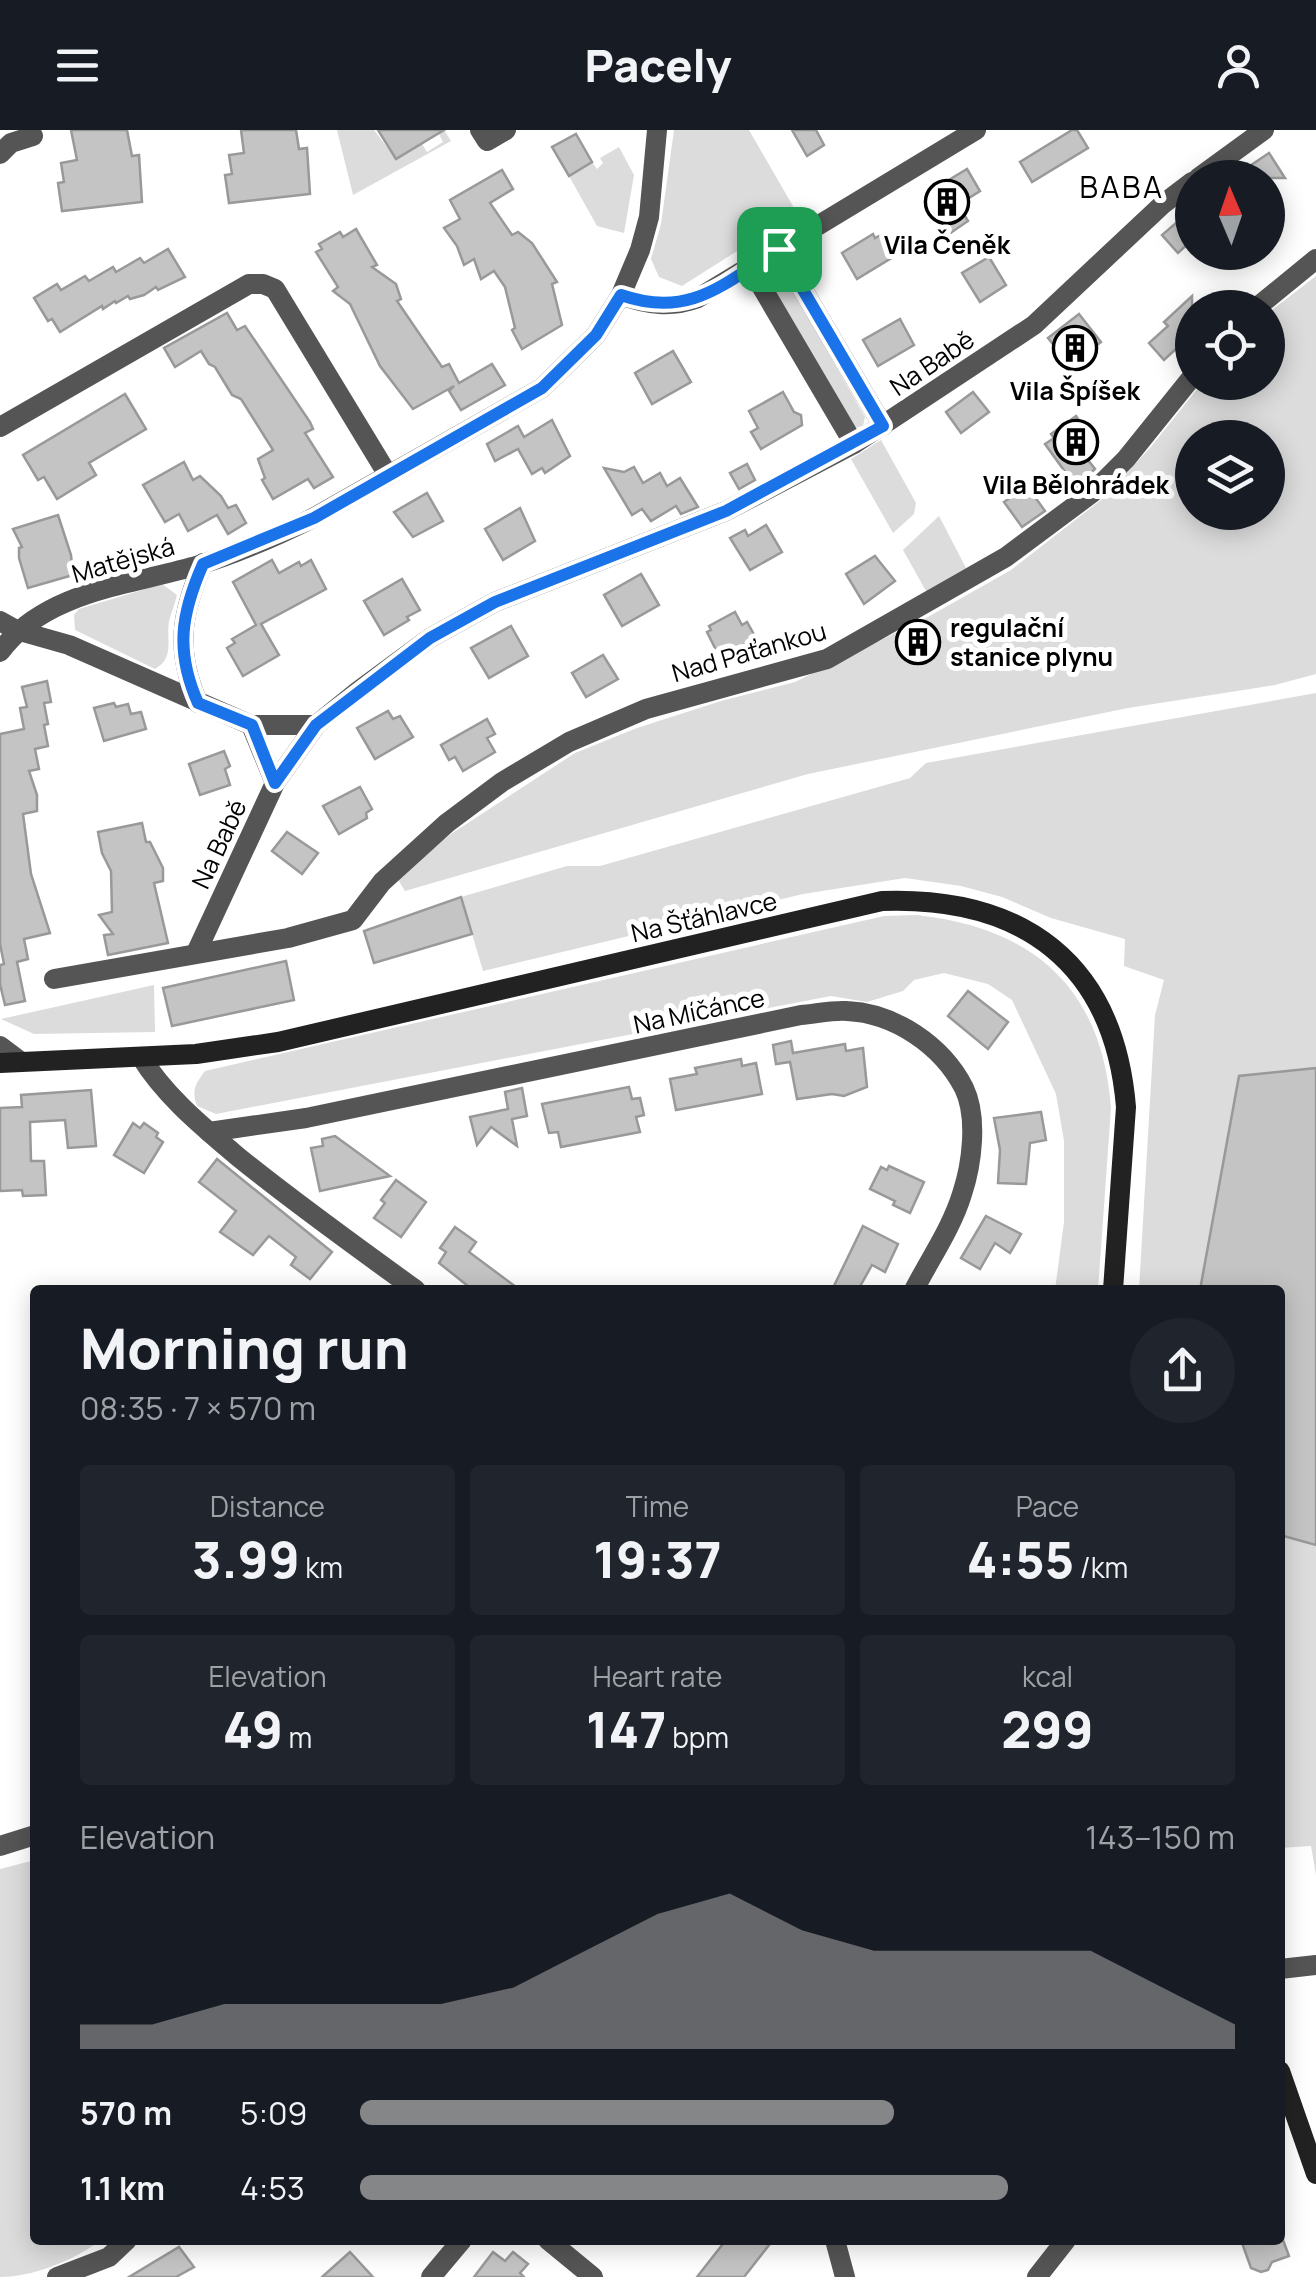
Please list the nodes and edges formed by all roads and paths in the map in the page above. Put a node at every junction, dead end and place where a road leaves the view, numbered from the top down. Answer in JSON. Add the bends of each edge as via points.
{"nodes":[{"id":1,"x":480,"y":130,"type":"edge"},
{"id":2,"x":506,"y":130,"type":"edge"},
{"id":3,"x":658,"y":130,"type":"edge"},
{"id":4,"x":976,"y":130,"type":"edge"},
{"id":5,"x":1264,"y":130,"type":"edge"},
{"id":6,"x":33,"y":136,"type":"dead end"},
{"id":7,"x":0,"y":154,"type":"edge"},
{"id":8,"x":1223,"y":160,"type":"edge"},
{"id":9,"x":1175,"y":195,"type":"edge"},
{"id":10,"x":779,"y":249,"type":"junction"},
{"id":11,"x":1316,"y":259,"type":"edge"},
{"id":12,"x":750,"y":266,"type":"junction"},
{"id":13,"x":1278,"y":290,"type":"edge"},
{"id":14,"x":621,"y":295,"type":"junction"},
{"id":15,"x":1175,"y":397,"type":"edge"},
{"id":16,"x":883,"y":426,"type":"junction"},
{"id":17,"x":0,"y":427,"type":"edge"},
{"id":18,"x":854,"y":444,"type":"junction"},
{"id":19,"x":388,"y":475,"type":"junction"},
{"id":20,"x":203,"y":564,"type":"junction"},
{"id":21,"x":8,"y":626,"type":"edge"},
{"id":22,"x":0,"y":652,"type":"edge"},
{"id":23,"x":198,"y":703,"type":"junction"},
{"id":24,"x":252,"y":725,"type":"junction"},
{"id":25,"x":316,"y":725,"type":"junction"},
{"id":26,"x":275,"y":783,"type":"junction"},
{"id":27,"x":196,"y":953,"type":"junction"},
{"id":28,"x":54,"y":980,"type":"dead end"},
{"id":29,"x":0,"y":1046,"type":"edge"},
{"id":30,"x":140,"y":1057,"type":"junction"},
{"id":31,"x":10,"y":1062,"type":"edge"},
{"id":32,"x":209,"y":1132,"type":"junction"},
{"id":33,"x":409,"y":1285,"type":"edge"},
{"id":34,"x":917,"y":1285,"type":"edge"},
{"id":35,"x":1112,"y":1285,"type":"edge"},
{"id":36,"x":30,"y":1837,"type":"edge"},
{"id":37,"x":0,"y":1846,"type":"edge"},
{"id":38,"x":1316,"y":1965,"type":"edge"},
{"id":39,"x":1285,"y":1968,"type":"edge"},
{"id":40,"x":1285,"y":2085,"type":"edge"},
{"id":41,"x":1316,"y":2174,"type":"edge"},
{"id":42,"x":122,"y":2245,"type":"edge"},
{"id":43,"x":458,"y":2245,"type":"edge"},
{"id":44,"x":554,"y":2245,"type":"edge"},
{"id":45,"x":836,"y":2245,"type":"edge"},
{"id":46,"x":1062,"y":2245,"type":"edge"},
{"id":47,"x":57,"y":2277,"type":"edge"},
{"id":48,"x":431,"y":2277,"type":"edge"},
{"id":49,"x":593,"y":2277,"type":"edge"},
{"id":50,"x":845,"y":2277,"type":"edge"},
{"id":51,"x":1037,"y":2277,"type":"edge"}],
"edges":[{"from":1,"to":2,"type":"street","via":[[487,142]]},
{"from":3,"to":14,"type":"street","name":"Matějská","via":[[649,217]]},
{"from":4,"to":10,"type":"street"},
{"from":5,"to":8,"type":"street","name":"Na Babě"},
{"from":6,"to":7,"type":"street"},
{"from":9,"to":16,"type":"street","name":"Na Babě","via":[[1034,324]]},
{"from":10,"to":12,"type":"street"},
{"from":10,"to":16,"type":"street"},
{"from":11,"to":13,"type":"street"},
{"from":12,"to":14,"type":"street","via":[[688,302],[652,305]]},
{"from":12,"to":18,"type":"street"},
{"from":14,"to":19,"type":"street","name":"Matějská","via":[[596,335],[542,388]]},
{"from":15,"to":27,"type":"street","name":"Nad Paťankou","via":[[1092,493],[1006,557],[827,660],[646,709],[569,742],[447,823],[382,882],[354,920]]},
{"from":16,"to":18,"type":"street","name":"Na Babě"},
{"from":17,"to":19,"type":"street","via":[[250,284],[263,284],[275,289]]},
{"from":18,"to":25,"type":"street","name":"Na Babě","via":[[726,511],[495,602],[430,638]]},
{"from":19,"to":20,"type":"street","name":"Matějská","via":[[314,518]]},
{"from":20,"to":21,"type":"street","name":"Matějská","via":[[72,600]]},
{"from":20,"to":23,"type":"street","via":[[188,599],[182,654]]},
{"from":21,"to":22,"type":"street","name":"Matějská"},
{"from":21,"to":23,"type":"street","via":[[69,645]]},
{"from":23,"to":24,"type":"street"},
{"from":24,"to":25,"type":"street"},
{"from":24,"to":26,"type":"street"},
{"from":25,"to":26,"type":"street","name":"Na Babě"},
{"from":26,"to":27,"type":"street","name":"Na Babě"},
{"from":27,"to":28,"type":"street"},
{"from":29,"to":31,"type":"street"},
{"from":30,"to":31,"type":"street","name":"Na Šťáhlavce"},
{"from":30,"to":32,"type":"street"},
{"from":30,"to":35,"type":"street","name":"Na Šťáhlavce","via":[[278,1042],[882,901],[958,904],[1000,918],[1064,956],[1114,1040],[1126,1108]]},
{"from":32,"to":33,"type":"street"},
{"from":32,"to":34,"type":"street","name":"Na Míčánce","via":[[801,1016],[846,1011],[882,1018],[942,1058],[964,1089],[970,1116],[962,1195]]},
{"from":36,"to":37,"type":"street"},
{"from":38,"to":39,"type":"street"},
{"from":40,"to":41,"type":"street"},
{"from":42,"to":47,"type":"street"},
{"from":43,"to":48,"type":"street"},
{"from":44,"to":49,"type":"street"},
{"from":45,"to":50,"type":"street"},
{"from":46,"to":51,"type":"street"}]}
